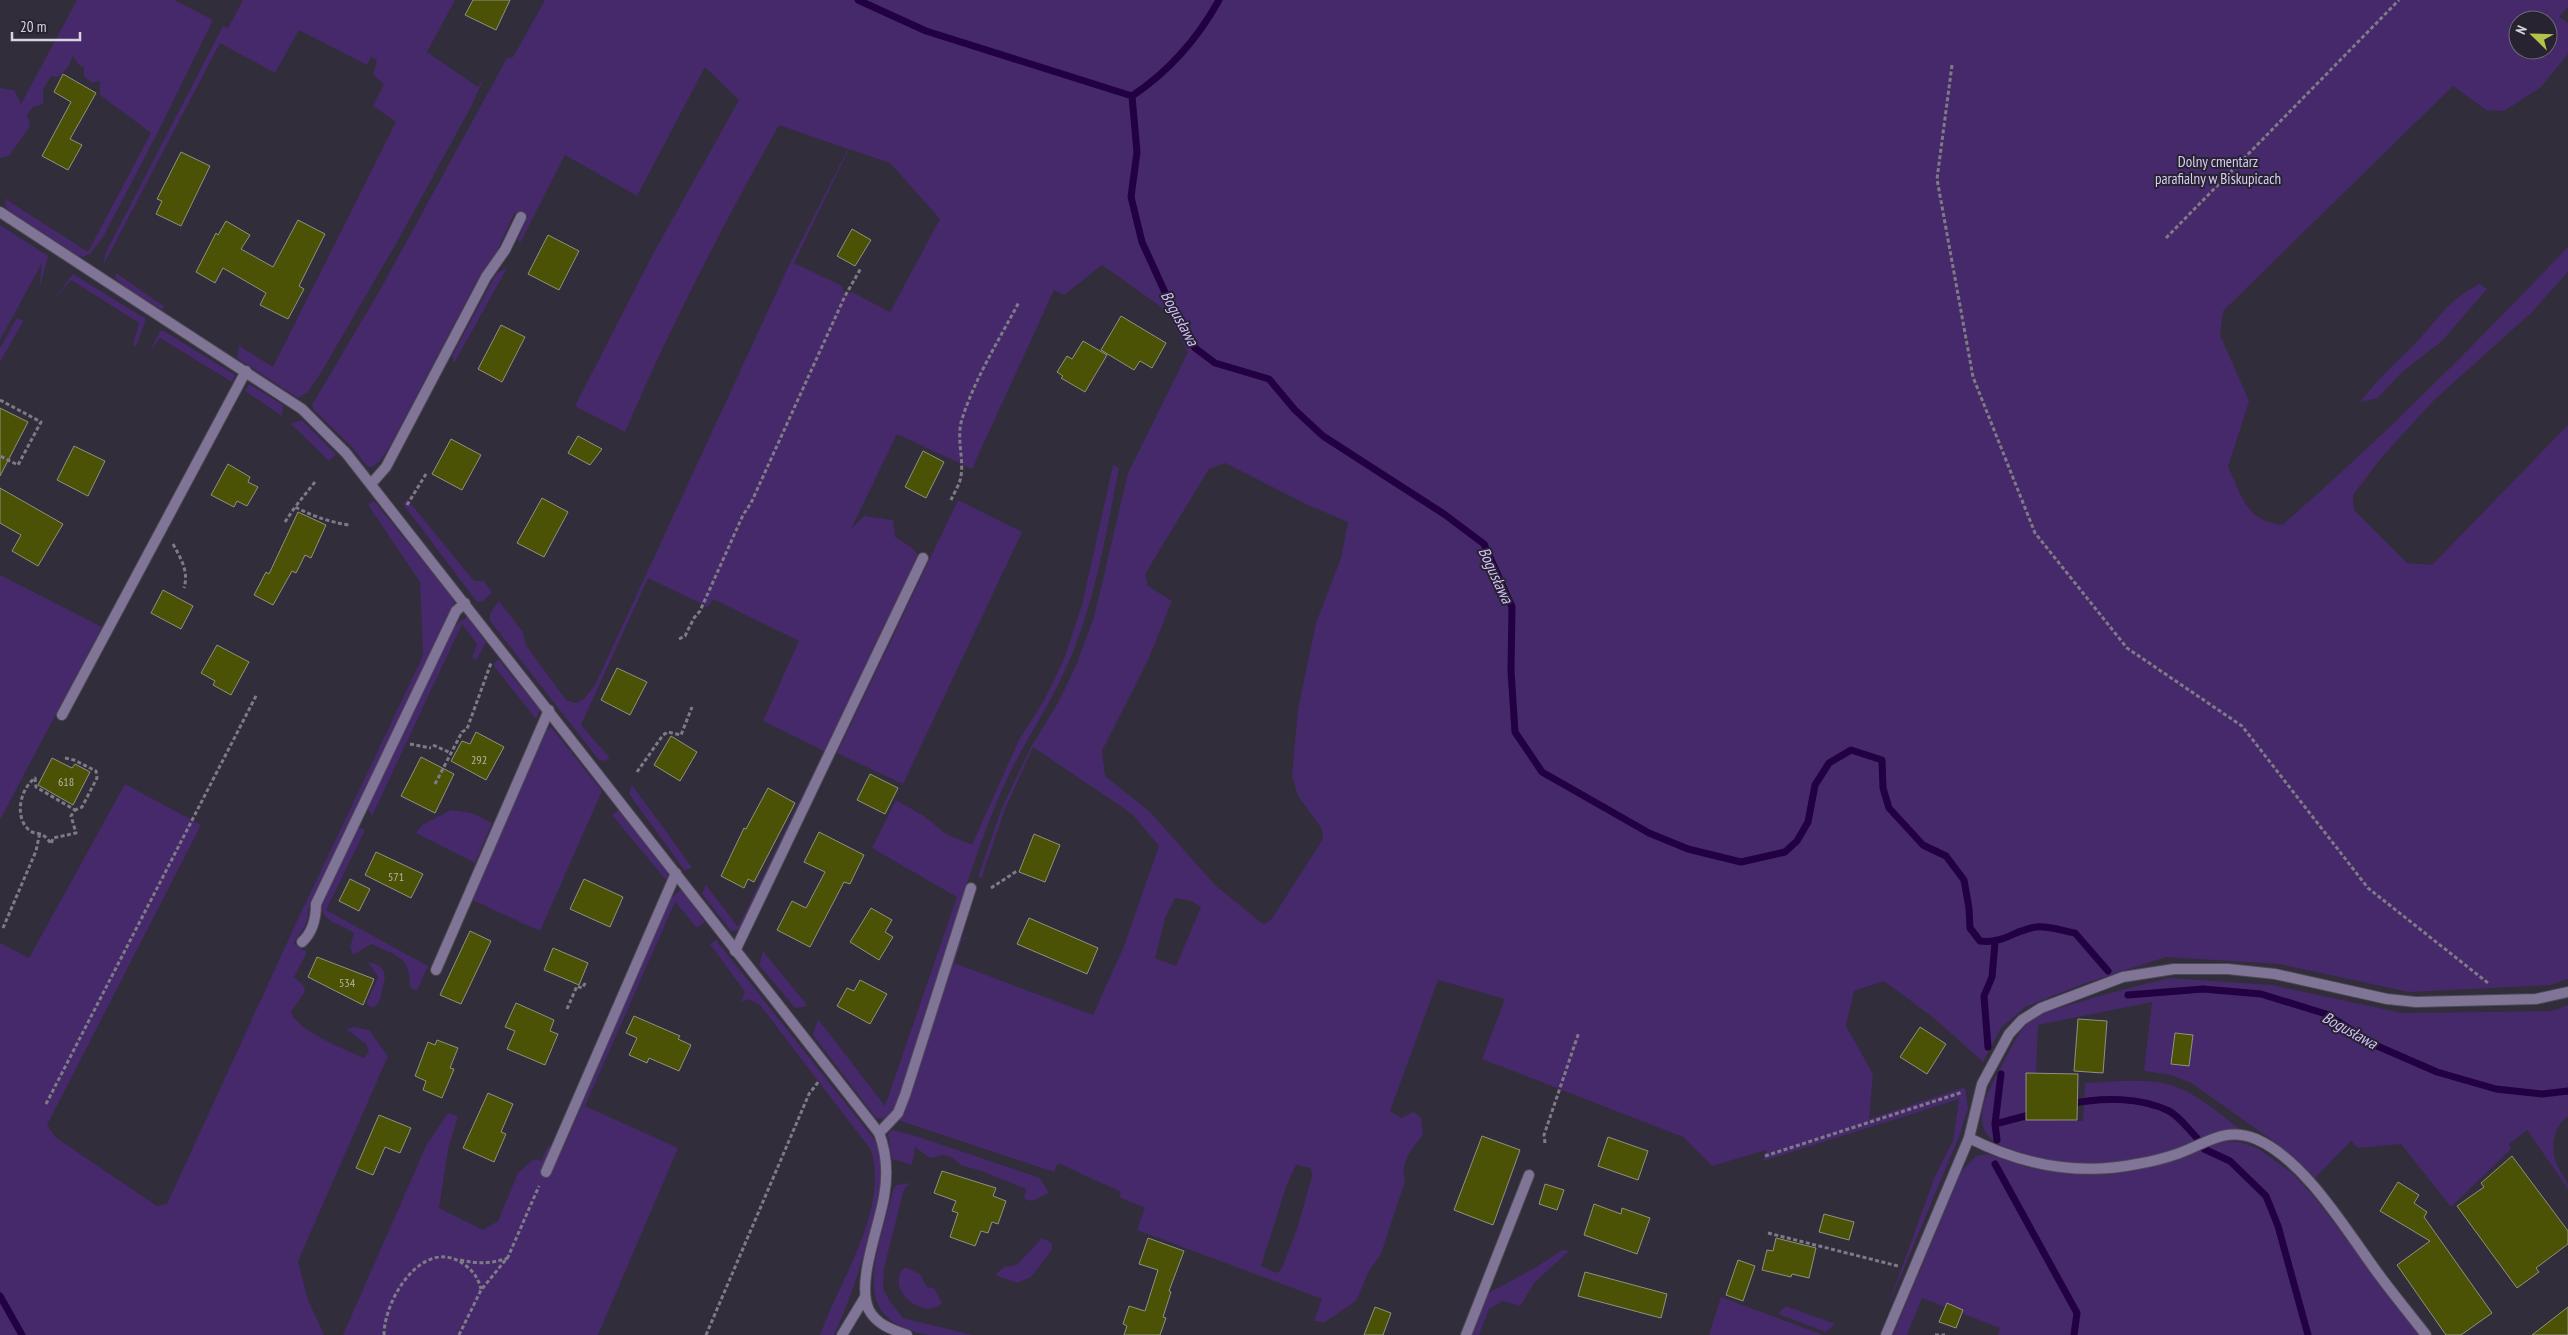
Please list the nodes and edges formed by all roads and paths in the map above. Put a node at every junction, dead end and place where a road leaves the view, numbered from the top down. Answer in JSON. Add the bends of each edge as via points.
{"nodes":[{"id":1,"x":2399,"y":0,"type":"edge"},
{"id":2,"x":1952,"y":65,"type":"dead end"},
{"id":3,"x":0,"y":212,"type":"edge"},
{"id":4,"x":521,"y":217,"type":"dead end"},
{"id":5,"x":2166,"y":238,"type":"dead end"},
{"id":6,"x":861,"y":268,"type":"dead end"},
{"id":7,"x":1019,"y":302,"type":"dead end"},
{"id":8,"x":246,"y":371,"type":"junction"},
{"id":9,"x":0,"y":400,"type":"edge"},
{"id":10,"x":0,"y":456,"type":"edge"},
{"id":11,"x":426,"y":474,"type":"dead end"},
{"id":12,"x":315,"y":482,"type":"dead end"},
{"id":13,"x":371,"y":484,"type":"junction"},
{"id":14,"x":950,"y":500,"type":"dead end"},
{"id":15,"x":410,"y":503,"type":"dead end"},
{"id":16,"x":295,"y":508,"type":"junction"},
{"id":17,"x":286,"y":522,"type":"dead end"},
{"id":18,"x":349,"y":525,"type":"dead end"},
{"id":19,"x":173,"y":544,"type":"dead end"},
{"id":20,"x":923,"y":558,"type":"dead end"},
{"id":21,"x":184,"y":588,"type":"dead end"},
{"id":22,"x":464,"y":603,"type":"junction"},
{"id":23,"x":679,"y":639,"type":"dead end"},
{"id":24,"x":490,"y":668,"type":"dead end"},
{"id":25,"x":257,"y":694,"type":"dead end"},
{"id":26,"x":692,"y":707,"type":"dead end"},
{"id":27,"x":548,"y":710,"type":"junction"},
{"id":28,"x":62,"y":714,"type":"dead end"},
{"id":29,"x":405,"y":745,"type":"dead end"},
{"id":30,"x":451,"y":753,"type":"junction"},
{"id":31,"x":65,"y":758,"type":"dead end"},
{"id":32,"x":637,"y":772,"type":"dead end"},
{"id":33,"x":435,"y":784,"type":"dead end"},
{"id":34,"x":75,"y":810,"type":"junction"},
{"id":35,"x":40,"y":832,"type":"junction"},
{"id":36,"x":1017,"y":871,"type":"dead end"},
{"id":37,"x":676,"y":873,"type":"junction"},
{"id":38,"x":971,"y":888,"type":"dead end"},
{"id":39,"x":991,"y":888,"type":"dead end"},
{"id":40,"x":3,"y":928,"type":"dead end"},
{"id":41,"x":302,"y":942,"type":"dead end"},
{"id":42,"x":735,"y":951,"type":"junction"},
{"id":43,"x":436,"y":970,"type":"dead end"},
{"id":44,"x":586,"y":982,"type":"dead end"},
{"id":45,"x":2568,"y":992,"type":"edge"},
{"id":46,"x":2508,"y":999,"type":"junction"},
{"id":47,"x":567,"y":1009,"type":"dead end"},
{"id":48,"x":1580,"y":1032,"type":"dead end"},
{"id":49,"x":832,"y":1072,"type":"junction"},
{"id":50,"x":1982,"y":1084,"type":"junction"},
{"id":51,"x":46,"y":1104,"type":"dead end"},
{"id":52,"x":879,"y":1133,"type":"junction"},
{"id":53,"x":1969,"y":1138,"type":"junction"},
{"id":54,"x":1545,"y":1143,"type":"dead end"},
{"id":55,"x":1765,"y":1156,"type":"dead end"},
{"id":56,"x":546,"y":1172,"type":"joint"},
{"id":57,"x":1529,"y":1175,"type":"dead end"},
{"id":58,"x":1768,"y":1233,"type":"dead end"},
{"id":59,"x":508,"y":1257,"type":"junction"},
{"id":60,"x":458,"y":1260,"type":"junction"},
{"id":61,"x":1902,"y":1267,"type":"dead end"},
{"id":62,"x":481,"y":1290,"type":"junction"},
{"id":63,"x":865,"y":1297,"type":"junction"},
{"id":64,"x":384,"y":1335,"type":"edge"},
{"id":65,"x":459,"y":1335,"type":"edge"},
{"id":66,"x":706,"y":1335,"type":"edge"},
{"id":67,"x":842,"y":1335,"type":"edge"},
{"id":68,"x":907,"y":1335,"type":"edge"},
{"id":69,"x":1466,"y":1335,"type":"edge"},
{"id":70,"x":1886,"y":1335,"type":"edge"},
{"id":71,"x":1935,"y":1335,"type":"edge"},
{"id":72,"x":1945,"y":1335,"type":"edge"},
{"id":73,"x":2426,"y":1335,"type":"edge"}],
"edges":[{"from":1,"to":5,"type":"path"},
{"from":2,"to":46,"type":"path","via":[[1937,179],[1973,377],[2035,533],[2127,648],[2242,726],[2368,888]]},
{"from":3,"to":8,"type":"street"},
{"from":4,"to":13,"type":"street","via":[[386,467]]},
{"from":6,"to":23,"type":"path","via":[[844,296],[700,611],[685,636]]},
{"from":7,"to":14,"type":"path","via":[[962,421],[958,439],[961,478]]},
{"from":8,"to":13,"type":"street","via":[[302,408]]},
{"from":8,"to":28,"type":"street"},
{"from":9,"to":10,"type":"path","via":[[41,422],[18,465]]},
{"from":11,"to":15,"type":"path"},
{"from":12,"to":16,"type":"path"},
{"from":13,"to":22,"type":"street"},
{"from":16,"to":17,"type":"path"},
{"from":16,"to":18,"type":"path","via":[[329,522]]},
{"from":19,"to":21,"type":"path","via":[[184,564],[187,579]]},
{"from":20,"to":42,"type":"street"},
{"from":22,"to":27,"type":"street"},
{"from":22,"to":41,"type":"street","via":[[456,611],[316,904],[316,918]]},
{"from":24,"to":30,"type":"path","via":[[467,729]]},
{"from":25,"to":51,"type":"path"},
{"from":26,"to":32,"type":"path","via":[[681,735],[668,732],[663,735]]},
{"from":27,"to":37,"type":"street"},
{"from":27,"to":43,"type":"street"},
{"from":29,"to":30,"type":"path","via":[[415,743]]},
{"from":30,"to":33,"type":"path"},
{"from":31,"to":34,"type":"path","via":[[96,771],[97,778],[82,807]]},
{"from":34,"to":35,"type":"path","via":[[71,816],[76,833],[53,838],[52,844]]},
{"from":34,"to":35,"type":"path","via":[[36,787],[35,778],[18,808],[29,831]]},
{"from":35,"to":40,"type":"path","via":[[36,851]]},
{"from":36,"to":39,"type":"path"},
{"from":37,"to":42,"type":"street"},
{"from":37,"to":56,"type":"street"},
{"from":38,"to":52,"type":"street","via":[[905,1096],[898,1113]]},
{"from":42,"to":49,"type":"street"},
{"from":44,"to":47,"type":"path","via":[[582,988],[577,986]]},
{"from":45,"to":46,"type":"street","via":[[2536,999]]},
{"from":46,"to":50,"type":"street","via":[[2416,1002],[2387,999],[2275,974],[2174,968],[2123,977],[2041,1008],[2022,1020],[2009,1034]]},
{"from":48,"to":54,"type":"path","via":[[1544,1135]]},
{"from":49,"to":52,"type":"street"},
{"from":49,"to":66,"type":"path","via":[[817,1082],[810,1094]]},
{"from":50,"to":53,"type":"street"},
{"from":50,"to":55,"type":"path"},
{"from":52,"to":63,"type":"street","via":[[887,1169],[884,1197],[869,1255]]},
{"from":53,"to":70,"type":"street"},
{"from":53,"to":73,"type":"street","via":[[2031,1163],[2102,1170],[2178,1154],[2216,1136],[2236,1134],[2255,1139],[2274,1149],[2321,1195]]},
{"from":56,"to":59,"type":"path"},
{"from":57,"to":69,"type":"street"},
{"from":58,"to":61,"type":"path"},
{"from":59,"to":60,"type":"path","via":[[480,1264]]},
{"from":59,"to":62,"type":"path"},
{"from":60,"to":62,"type":"path","via":[[472,1270]]},
{"from":60,"to":64,"type":"path","via":[[445,1255],[428,1260],[415,1269],[388,1306]]},
{"from":62,"to":65,"type":"path"},
{"from":63,"to":67,"type":"street"},
{"from":63,"to":68,"type":"street","via":[[870,1312],[884,1326]]},
{"from":71,"to":72,"type":"path"}]}
